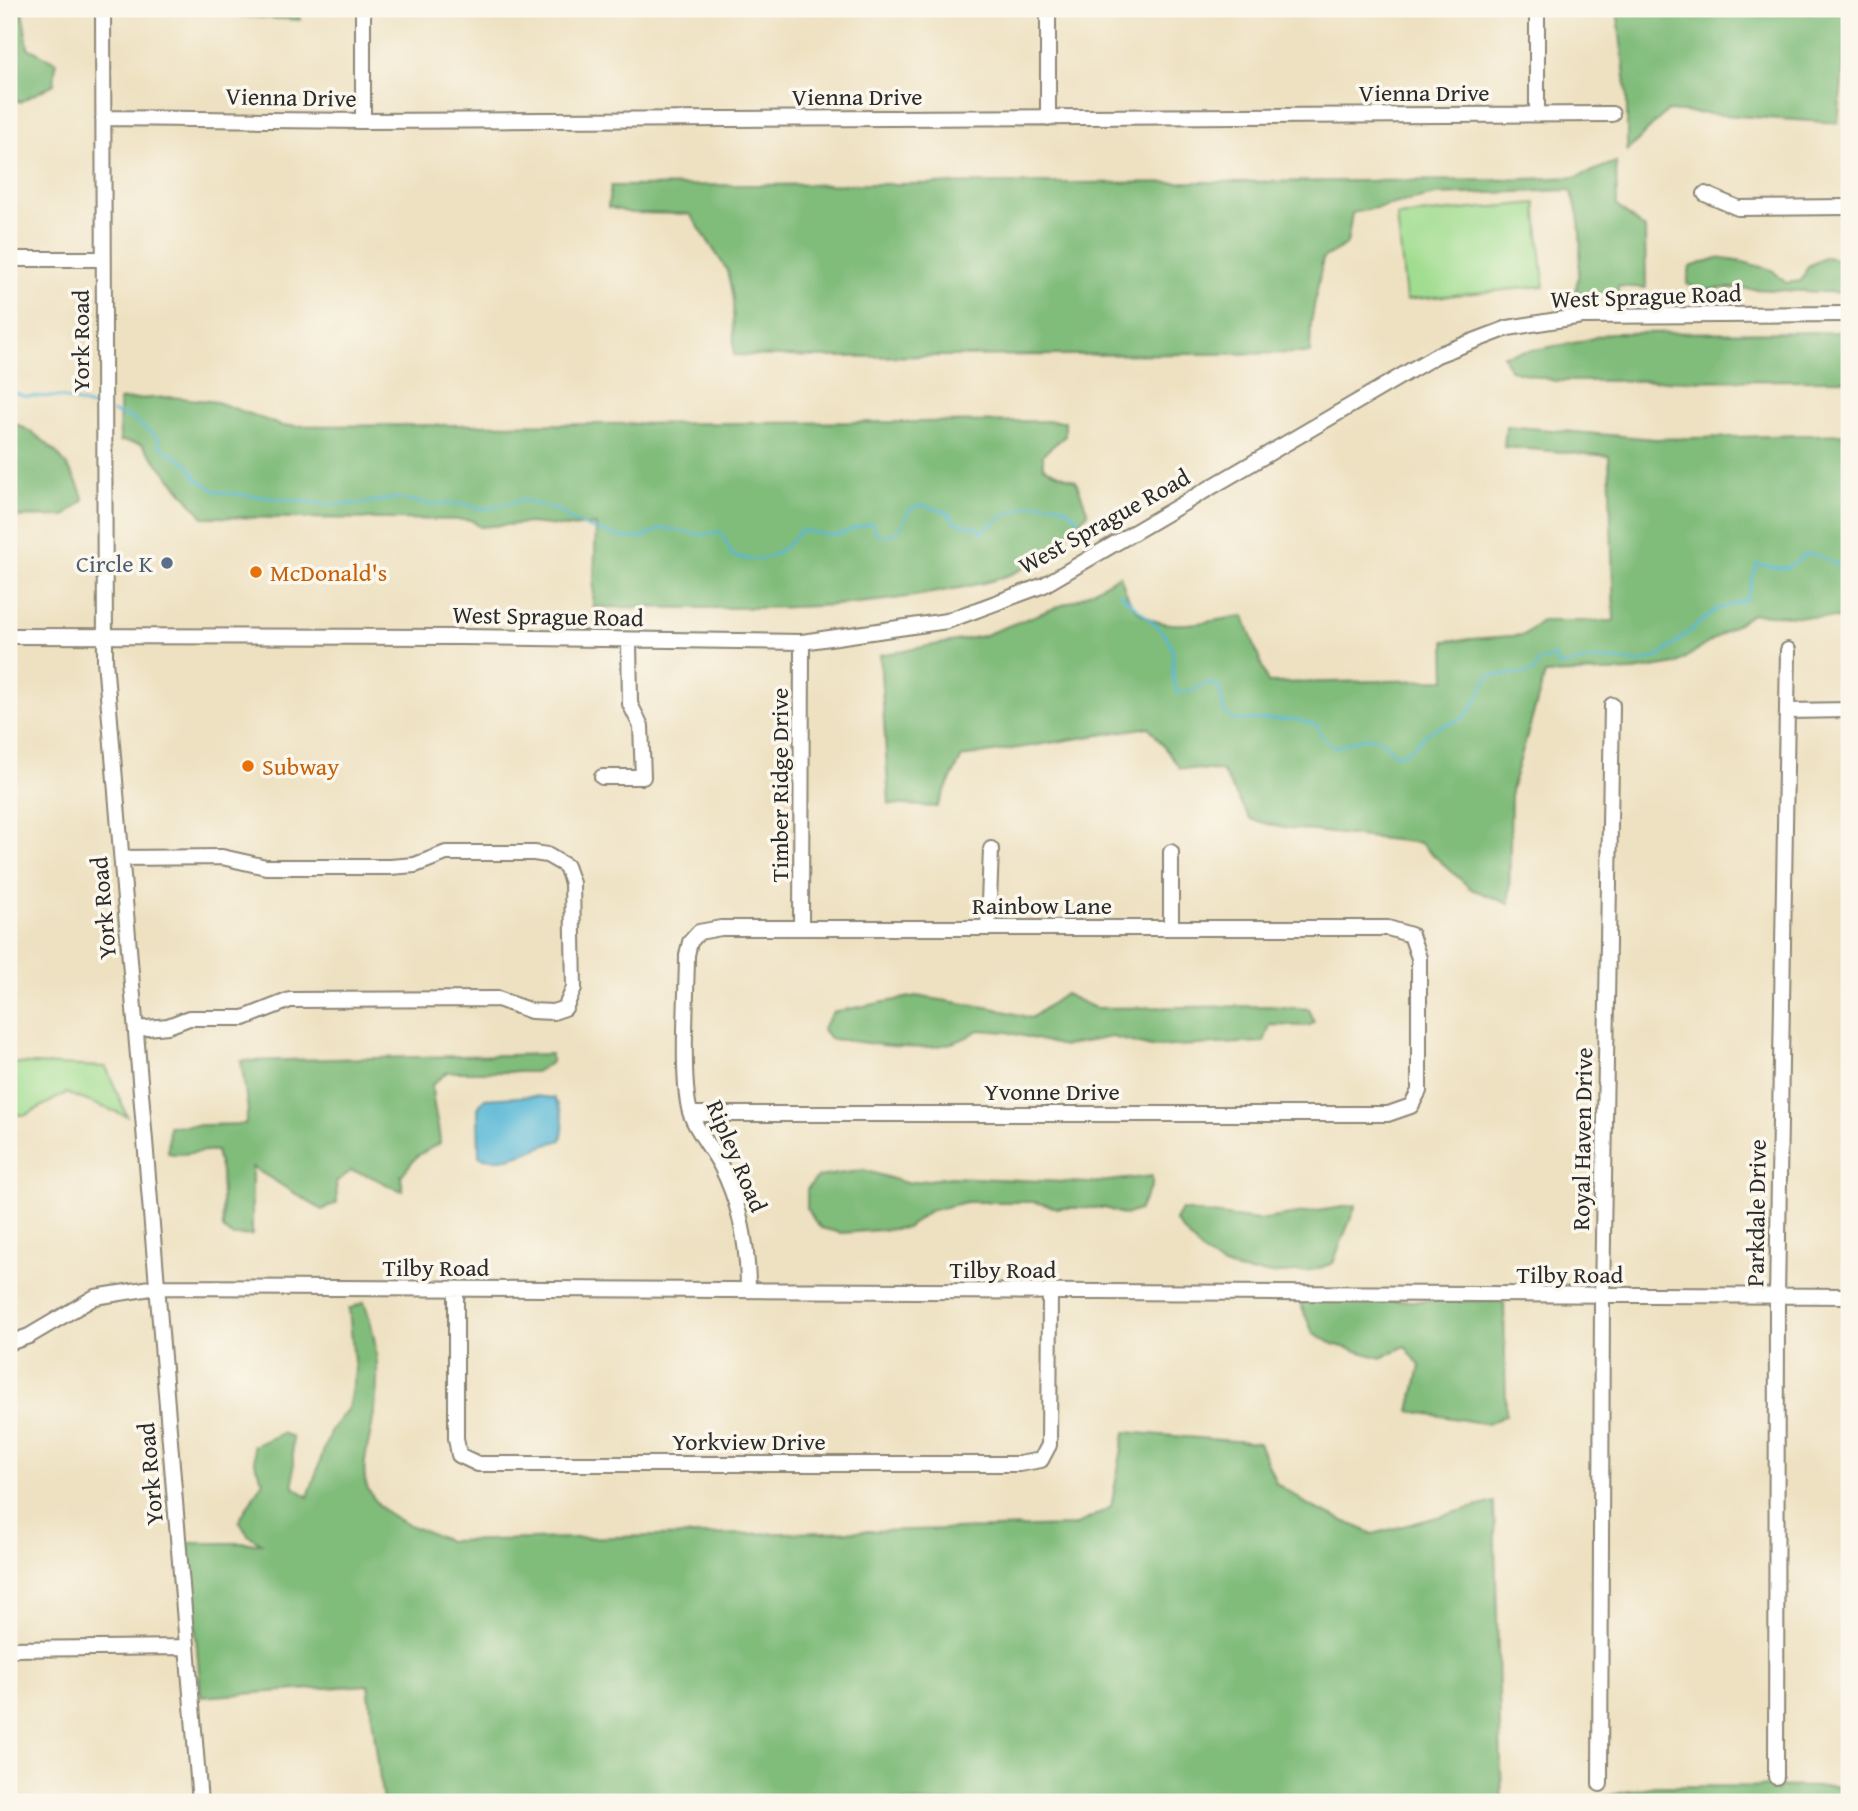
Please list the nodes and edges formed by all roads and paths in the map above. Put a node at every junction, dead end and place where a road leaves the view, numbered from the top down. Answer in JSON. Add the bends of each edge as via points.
{"nodes":[{"id":1,"x":103,"y":9,"type":"edge"},
{"id":2,"x":363,"y":9,"type":"edge"},
{"id":3,"x":1048,"y":9,"type":"edge"},
{"id":4,"x":1537,"y":9,"type":"edge"},
{"id":5,"x":1537,"y":114,"type":"junction"},
{"id":6,"x":1612,"y":114,"type":"dead end"},
{"id":7,"x":103,"y":118,"type":"junction"},
{"id":8,"x":1048,"y":118,"type":"junction"},
{"id":9,"x":363,"y":121,"type":"junction"},
{"id":10,"x":1705,"y":194,"type":"dead end"},
{"id":11,"x":1849,"y":206,"type":"edge"},
{"id":12,"x":9,"y":259,"type":"edge"},
{"id":13,"x":103,"y":259,"type":"junction"},
{"id":14,"x":1849,"y":314,"type":"edge"},
{"id":15,"x":106,"y":635,"type":"junction"},
{"id":16,"x":9,"y":636,"type":"edge"},
{"id":17,"x":629,"y":640,"type":"junction"},
{"id":18,"x":802,"y":642,"type":"junction"},
{"id":19,"x":1788,"y":650,"type":"dead end"},
{"id":20,"x":1612,"y":705,"type":"dead end"},
{"id":21,"x":1849,"y":710,"type":"edge"},
{"id":22,"x":1788,"y":711,"type":"junction"},
{"id":23,"x":602,"y":777,"type":"dead end"},
{"id":24,"x":991,"y":849,"type":"dead end"},
{"id":25,"x":1171,"y":852,"type":"dead end"},
{"id":26,"x":122,"y":858,"type":"junction"},
{"id":27,"x":802,"y":928,"type":"junction"},
{"id":28,"x":988,"y":928,"type":"junction"},
{"id":29,"x":1171,"y":928,"type":"junction"},
{"id":30,"x":687,"y":955,"type":"joint"},
{"id":31,"x":136,"y":1028,"type":"junction"},
{"id":32,"x":1411,"y":1106,"type":"joint"},
{"id":33,"x":691,"y":1114,"type":"junction"},
{"id":34,"x":157,"y":1287,"type":"junction"},
{"id":35,"x":456,"y":1290,"type":"junction"},
{"id":36,"x":748,"y":1290,"type":"junction"},
{"id":37,"x":1050,"y":1292,"type":"junction"},
{"id":38,"x":1849,"y":1296,"type":"edge"},
{"id":39,"x":1602,"y":1297,"type":"junction"},
{"id":40,"x":1777,"y":1297,"type":"junction"},
{"id":41,"x":9,"y":1343,"type":"edge"},
{"id":42,"x":187,"y":1647,"type":"junction"},
{"id":43,"x":9,"y":1649,"type":"edge"},
{"id":44,"x":1776,"y":1777,"type":"dead end"},
{"id":45,"x":1600,"y":1784,"type":"dead end"},
{"id":46,"x":200,"y":1802,"type":"edge"}],
"edges":[{"from":1,"to":7,"type":"street","name":"York Road"},
{"from":2,"to":9,"type":"street"},
{"from":3,"to":8,"type":"street"},
{"from":4,"to":5,"type":"street"},
{"from":5,"to":6,"type":"street","name":"Vienna Drive"},
{"from":5,"to":8,"type":"street","name":"Vienna Drive"},
{"from":7,"to":9,"type":"street","name":"Vienna Drive"},
{"from":7,"to":13,"type":"street","name":"York Road"},
{"from":8,"to":9,"type":"street","name":"Vienna Drive"},
{"from":10,"to":11,"type":"street","via":[[1738,208]]},
{"from":12,"to":13,"type":"street"},
{"from":13,"to":15,"type":"street","name":"York Road"},
{"from":14,"to":18,"type":"street","name":"West Sprague Road","via":[[1582,316],[1508,328],[1437,355],[1044,585],[947,621]]},
{"from":15,"to":16,"type":"street","name":"West Sprague Road"},
{"from":15,"to":17,"type":"street","name":"West Sprague Road"},
{"from":15,"to":26,"type":"street","name":"York Road"},
{"from":17,"to":18,"type":"street","name":"West Sprague Road"},
{"from":17,"to":23,"type":"street","via":[[630,704],[641,726],[643,777]]},
{"from":18,"to":27,"type":"street","name":"Timber Ridge Drive"},
{"from":19,"to":22,"type":"street","name":"Parkdale Drive"},
{"from":20,"to":39,"type":"street","name":"Royal Haven Drive"},
{"from":21,"to":22,"type":"street"},
{"from":22,"to":40,"type":"street","name":"Parkdale Drive"},
{"from":24,"to":28,"type":"street"},
{"from":25,"to":29,"type":"street"},
{"from":26,"to":31,"type":"street","name":"York Road"},
{"from":26,"to":31,"type":"street","via":[[222,857],[266,867],[390,867],[415,865],[446,853],[534,853],[558,859],[572,883],[574,988],[565,1008],[553,1012],[531,1011],[498,999],[290,1000],[244,1018],[190,1018],[168,1026]]},
{"from":27,"to":28,"type":"street","name":"Rainbow Lane"},
{"from":27,"to":30,"type":"street","name":"Rainbow Lane","via":[[699,932]]},
{"from":28,"to":29,"type":"street","name":"Rainbow Lane"},
{"from":29,"to":32,"type":"street","name":"Rainbow Lane","via":[[1388,928],[1411,936],[1419,958],[1419,1091]]},
{"from":30,"to":33,"type":"street","name":"Ripley Road"},
{"from":31,"to":34,"type":"street","name":"York Road"},
{"from":32,"to":33,"type":"street","name":"Yvonne Drive","via":[[1388,1114]]},
{"from":33,"to":36,"type":"street","name":"Ripley Road","via":[[737,1205],[748,1251]]},
{"from":34,"to":35,"type":"street","name":"Tilby Road"},
{"from":34,"to":41,"type":"street","name":"Tilby Road","via":[[95,1297]]},
{"from":34,"to":42,"type":"street","name":"York Road"},
{"from":35,"to":36,"type":"street","name":"Tilby Road"},
{"from":35,"to":37,"type":"street","name":"Yorkview Drive","via":[[456,1438],[459,1455],[478,1464],[1019,1464],[1041,1460],[1049,1445]]},
{"from":36,"to":37,"type":"street","name":"Tilby Road"},
{"from":37,"to":39,"type":"street","name":"Tilby Road"},
{"from":38,"to":40,"type":"street","name":"Tilby Road"},
{"from":39,"to":40,"type":"street","name":"Tilby Road"},
{"from":39,"to":45,"type":"street","name":"Royal Haven Drive"},
{"from":40,"to":44,"type":"street","name":"Parkdale Drive"},
{"from":42,"to":43,"type":"street"},
{"from":42,"to":46,"type":"street","name":"York Road"}]}
